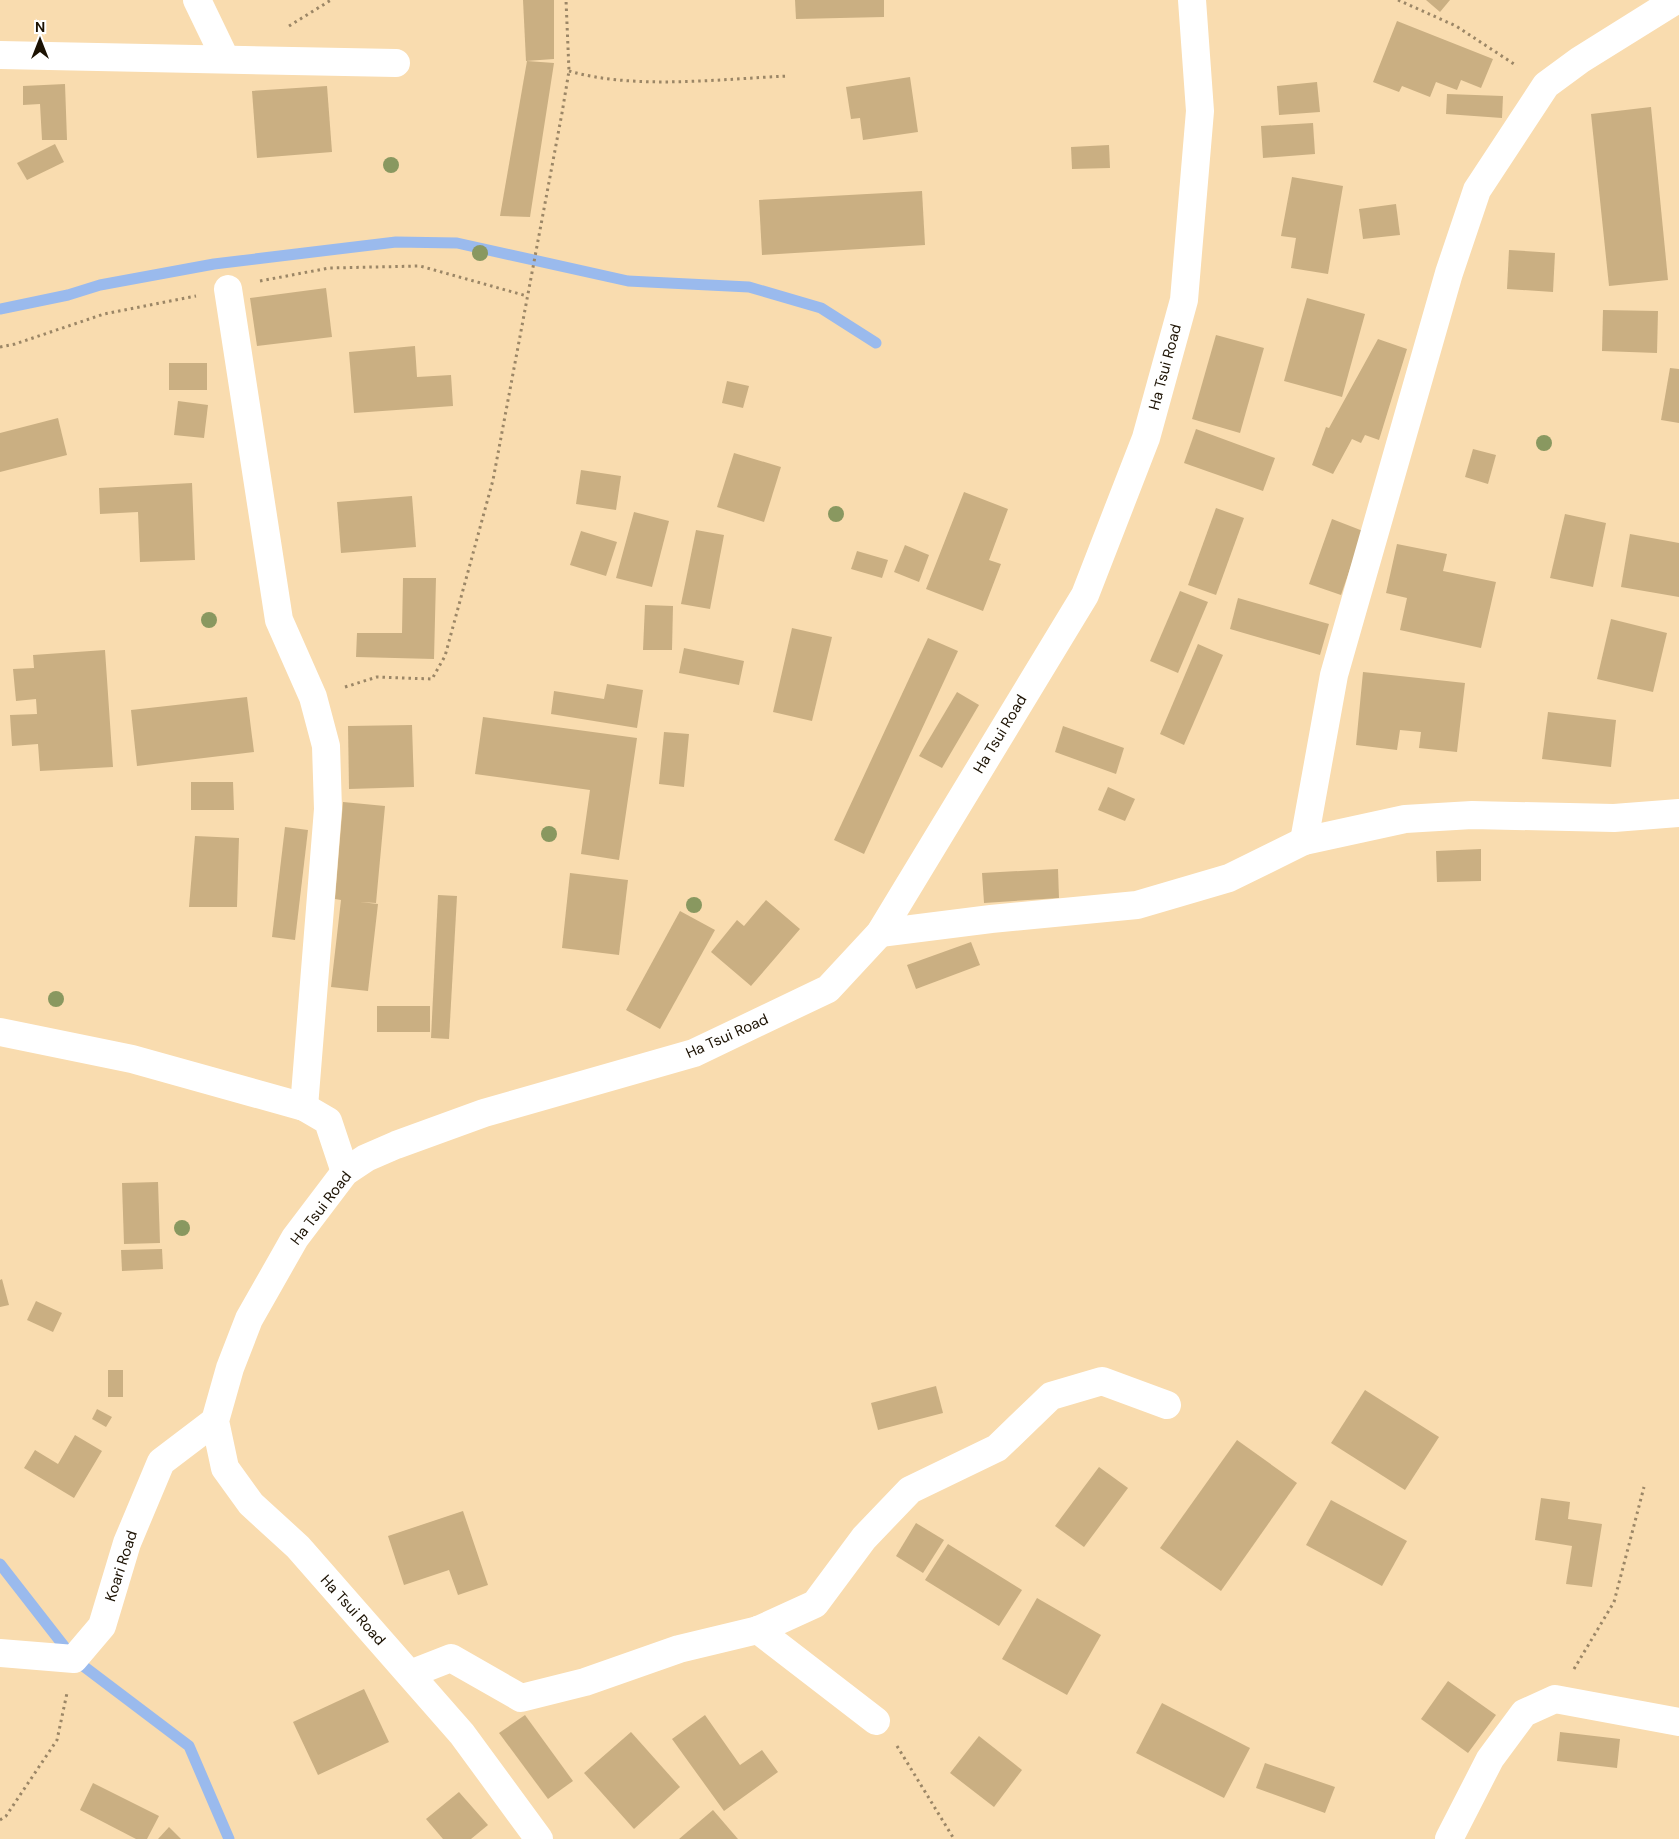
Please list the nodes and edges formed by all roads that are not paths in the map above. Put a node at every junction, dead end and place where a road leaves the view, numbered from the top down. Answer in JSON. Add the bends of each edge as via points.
{"nodes":[{"id":1,"x":197,"y":0,"type":"edge"},
{"id":2,"x":1192,"y":0,"type":"edge"},
{"id":3,"x":1676,"y":0,"type":"edge"},
{"id":4,"x":0,"y":55,"type":"edge"},
{"id":5,"x":225,"y":58,"type":"junction"},
{"id":6,"x":396,"y":63,"type":"dead end"},
{"id":7,"x":228,"y":290,"type":"road end"},
{"id":8,"x":1679,"y":813,"type":"edge"},
{"id":9,"x":1304,"y":841,"type":"junction"},
{"id":10,"x":880,"y":933,"type":"junction"},
{"id":11,"x":0,"y":1032,"type":"edge"},
{"id":12,"x":304,"y":1106,"type":"junction"},
{"id":13,"x":346,"y":1172,"type":"junction"},
{"id":14,"x":1168,"y":1404,"type":"dead end"},
{"id":15,"x":215,"y":1421,"type":"junction"},
{"id":16,"x":758,"y":1630,"type":"junction"},
{"id":17,"x":0,"y":1653,"type":"edge"},
{"id":18,"x":410,"y":1674,"type":"junction"},
{"id":19,"x":876,"y":1721,"type":"road end"},
{"id":20,"x":1679,"y":1722,"type":"edge"},
{"id":21,"x":539,"y":1839,"type":"edge"},
{"id":22,"x":1449,"y":1839,"type":"edge"}],
"edges":[{"from":1,"to":5,"type":"street"},
{"from":2,"to":10,"type":"street","name":"Ha Tsui Road","via":[[1200,111],[1184,300],[1146,438],[1085,595]]},
{"from":3,"to":9,"type":"street","via":[[1546,85],[1477,190],[1449,273],[1334,675]]},
{"from":4,"to":5,"type":"street"},
{"from":5,"to":6,"type":"street"},
{"from":7,"to":12,"type":"street","via":[[279,620],[313,697],[326,746],[328,809]]},
{"from":8,"to":9,"type":"street","via":[[1614,818],[1472,815],[1405,819]]},
{"from":9,"to":10,"type":"street","via":[[1229,878],[1137,906]]},
{"from":10,"to":13,"type":"street","name":"Ha Tsui Road","via":[[828,989],[694,1053],[484,1113],[396,1145],[366,1158]]},
{"from":11,"to":12,"type":"street","via":[[132,1059]]},
{"from":12,"to":13,"type":"street","via":[[328,1121]]},
{"from":13,"to":15,"type":"street","name":"Ha Tsui Road","via":[[295,1238],[249,1319],[230,1368]]},
{"from":14,"to":16,"type":"street","via":[[1102,1381],[1051,1396],[997,1448],[910,1490],[864,1538],[815,1604]]},
{"from":15,"to":17,"type":"street","name":"Koari Road","via":[[161,1462],[127,1543],[102,1626],[74,1658]]},
{"from":15,"to":18,"type":"street","name":"Ha Tsui Road","via":[[225,1468],[251,1504],[298,1547]]},
{"from":16,"to":18,"type":"street","via":[[678,1650],[584,1682],[520,1698],[451,1658]]},
{"from":16,"to":19,"type":"street"},
{"from":18,"to":21,"type":"street","name":"Ha Tsui Road","via":[[462,1734]]},
{"from":20,"to":22,"type":"street","via":[[1556,1699],[1524,1714],[1490,1759]]}]}
